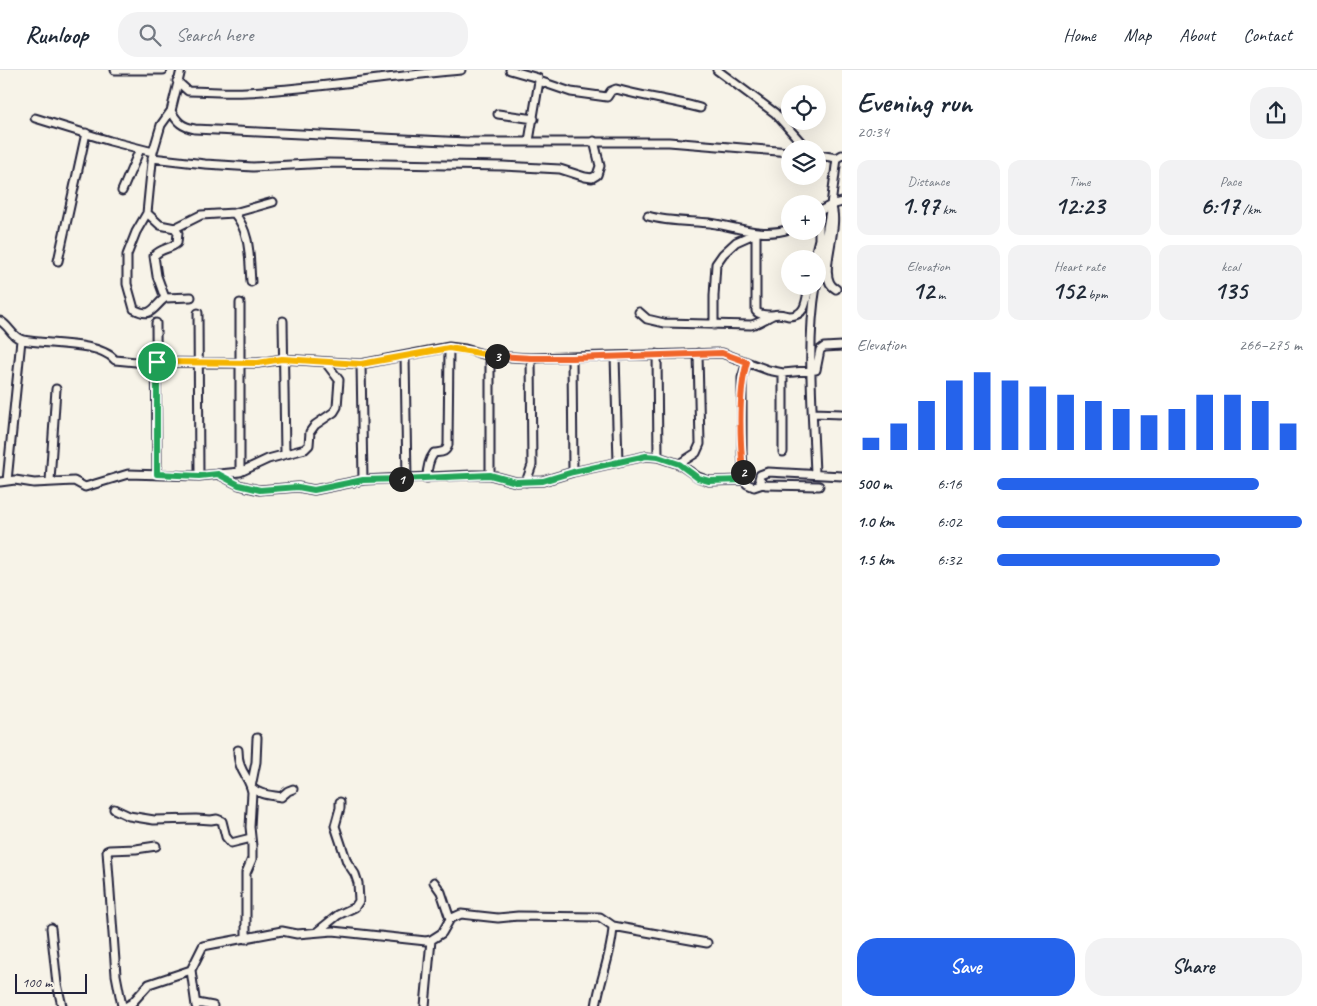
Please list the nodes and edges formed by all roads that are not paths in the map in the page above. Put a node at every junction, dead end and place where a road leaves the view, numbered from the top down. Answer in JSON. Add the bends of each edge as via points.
{"nodes":[{"id":1,"x":116,"y":70,"type":"edge"},
{"id":2,"x":163,"y":70,"type":"edge"},
{"id":3,"x":181,"y":70,"type":"edge"},
{"id":4,"x":461,"y":70,"type":"edge"},
{"id":5,"x":510,"y":70,"type":"edge"},
{"id":6,"x":717,"y":70,"type":"edge"},
{"id":7,"x":178,"y":81,"type":"junction"},
{"id":8,"x":539,"y":81,"type":"junction"},
{"id":9,"x":700,"y":108,"type":"dead end"},
{"id":10,"x":171,"y":111,"type":"junction"},
{"id":11,"x":498,"y":114,"type":"dead end"},
{"id":12,"x":35,"y":118,"type":"dead end"},
{"id":13,"x":534,"y":119,"type":"junction"},
{"id":14,"x":86,"y":133,"type":"junction"},
{"id":15,"x":798,"y":140,"type":"edge"},
{"id":16,"x":529,"y":141,"type":"junction"},
{"id":17,"x":594,"y":141,"type":"junction"},
{"id":18,"x":140,"y":149,"type":"junction"},
{"id":19,"x":781,"y":151,"type":"edge"},
{"id":20,"x":153,"y":155,"type":"junction"},
{"id":21,"x":826,"y":155,"type":"edge"},
{"id":22,"x":840,"y":156,"type":"edge"},
{"id":23,"x":122,"y":191,"type":"dead end"},
{"id":24,"x":273,"y":202,"type":"dead end"},
{"id":25,"x":842,"y":202,"type":"edge"},
{"id":26,"x":832,"y":205,"type":"junction"},
{"id":27,"x":826,"y":208,"type":"edge"},
{"id":28,"x":147,"y":213,"type":"junction"},
{"id":29,"x":234,"y":213,"type":"junction"},
{"id":30,"x":648,"y":216,"type":"dead end"},
{"id":31,"x":175,"y":228,"type":"junction"},
{"id":32,"x":781,"y":230,"type":"edge"},
{"id":33,"x":756,"y":233,"type":"junction"},
{"id":34,"x":824,"y":250,"type":"edge"},
{"id":35,"x":58,"y":261,"type":"dead end"},
{"id":36,"x":251,"y":282,"type":"dead end"},
{"id":37,"x":836,"y":289,"type":"dead end"},
{"id":38,"x":807,"y":295,"type":"edge"},
{"id":39,"x":814,"y":295,"type":"edge"},
{"id":40,"x":191,"y":297,"type":"dead end"},
{"id":41,"x":165,"y":298,"type":"junction"},
{"id":42,"x":240,"y":303,"type":"dead end"},
{"id":43,"x":640,"y":312,"type":"dead end"},
{"id":44,"x":198,"y":313,"type":"dead end"},
{"id":45,"x":772,"y":315,"type":"junction"},
{"id":46,"x":0,"y":321,"type":"edge"},
{"id":47,"x":283,"y":321,"type":"dead end"},
{"id":48,"x":156,"y":324,"type":"dead end"},
{"id":49,"x":714,"y":325,"type":"junction"},
{"id":50,"x":21,"y":340,"type":"junction"},
{"id":51,"x":842,"y":346,"type":"edge"},
{"id":52,"x":449,"y":348,"type":"junction"},
{"id":53,"x":698,"y":353,"type":"junction"},
{"id":54,"x":657,"y":354,"type":"junction"},
{"id":55,"x":404,"y":356,"type":"junction"},
{"id":56,"x":490,"y":356,"type":"junction"},
{"id":57,"x":615,"y":356,"type":"junction"},
{"id":58,"x":531,"y":358,"type":"junction"},
{"id":59,"x":572,"y":358,"type":"junction"},
{"id":60,"x":282,"y":359,"type":"junction"},
{"id":61,"x":157,"y":362,"type":"junction"},
{"id":62,"x":199,"y":362,"type":"junction"},
{"id":63,"x":240,"y":362,"type":"junction"},
{"id":64,"x":747,"y":362,"type":"junction"},
{"id":65,"x":326,"y":363,"type":"junction"},
{"id":66,"x":361,"y":364,"type":"junction"},
{"id":67,"x":812,"y":371,"type":"junction"},
{"id":68,"x":783,"y":373,"type":"junction"},
{"id":69,"x":56,"y":389,"type":"dead end"},
{"id":70,"x":813,"y":413,"type":"junction"},
{"id":71,"x":842,"y":414,"type":"edge"},
{"id":72,"x":784,"y":452,"type":"dead end"},
{"id":73,"x":285,"y":454,"type":"junction"},
{"id":74,"x":658,"y":457,"type":"junction"},
{"id":75,"x":618,"y":462,"type":"junction"},
{"id":76,"x":679,"y":464,"type":"junction"},
{"id":77,"x":240,"y":472,"type":"junction"},
{"id":78,"x":573,"y":472,"type":"junction"},
{"id":79,"x":157,"y":474,"type":"junction"},
{"id":80,"x":218,"y":474,"type":"junction"},
{"id":81,"x":815,"y":474,"type":"junction"},
{"id":82,"x":490,"y":475,"type":"junction"},
{"id":83,"x":199,"y":476,"type":"junction"},
{"id":84,"x":842,"y":476,"type":"edge"},
{"id":85,"x":427,"y":478,"type":"junction"},
{"id":86,"x":407,"y":479,"type":"junction"},
{"id":87,"x":363,"y":480,"type":"junction"},
{"id":88,"x":744,"y":480,"type":"junction"},
{"id":89,"x":50,"y":481,"type":"junction"},
{"id":90,"x":4,"y":482,"type":"edge"},
{"id":91,"x":526,"y":482,"type":"junction"},
{"id":92,"x":763,"y":484,"type":"junction"},
{"id":93,"x":819,"y":486,"type":"dead end"},
{"id":94,"x":257,"y":738,"type":"dead end"},
{"id":95,"x":238,"y":750,"type":"dead end"},
{"id":96,"x":251,"y":787,"type":"junction"},
{"id":97,"x":293,"y":789,"type":"dead end"},
{"id":98,"x":340,"y":802,"type":"dead end"},
{"id":99,"x":114,"y":809,"type":"dead end"},
{"id":100,"x":251,"y":838,"type":"junction"},
{"id":101,"x":156,"y":846,"type":"dead end"},
{"id":102,"x":434,"y":882,"type":"dead end"},
{"id":103,"x":450,"y":919,"type":"junction"},
{"id":104,"x":613,"y":926,"type":"junction"},
{"id":105,"x":50,"y":928,"type":"dead end"},
{"id":106,"x":317,"y":931,"type":"junction"},
{"id":107,"x":246,"y":939,"type":"junction"},
{"id":108,"x":431,"y":940,"type":"junction"},
{"id":109,"x":707,"y":942,"type":"dead end"},
{"id":110,"x":191,"y":970,"type":"junction"},
{"id":111,"x":196,"y":1004,"type":"edge"},
{"id":112,"x":62,"y":1006,"type":"edge"},
{"id":113,"x":122,"y":1006,"type":"edge"},
{"id":114,"x":127,"y":1006,"type":"edge"},
{"id":115,"x":214,"y":1006,"type":"edge"},
{"id":116,"x":425,"y":1006,"type":"edge"},
{"id":117,"x":596,"y":1006,"type":"edge"}],
"edges":[{"from":1,"to":2,"type":"street"},
{"from":3,"to":7,"type":"street"},
{"from":4,"to":7,"type":"street","via":[[245,92],[188,91]]},
{"from":5,"to":8,"type":"street"},
{"from":6,"to":15,"type":"street","via":[[775,113]]},
{"from":7,"to":10,"type":"street"},
{"from":8,"to":9,"type":"street","via":[[572,92],[607,97],[616,89]]},
{"from":8,"to":13,"type":"street"},
{"from":10,"to":16,"type":"street","via":[[184,127],[195,129],[466,142]]},
{"from":10,"to":20,"type":"street","via":[[161,125]]},
{"from":11,"to":13,"type":"street"},
{"from":12,"to":14,"type":"street"},
{"from":13,"to":16,"type":"street"},
{"from":14,"to":18,"type":"street"},
{"from":14,"to":35,"type":"street"},
{"from":16,"to":17,"type":"street"},
{"from":17,"to":19,"type":"street","via":[[678,143]]},
{"from":17,"to":20,"type":"street","via":[[600,166],[592,178],[560,169],[503,166],[328,163],[253,168]]},
{"from":18,"to":20,"type":"street"},
{"from":18,"to":23,"type":"street"},
{"from":20,"to":28,"type":"street"},
{"from":21,"to":22,"type":"street"},
{"from":22,"to":26,"type":"street"},
{"from":24,"to":29,"type":"street"},
{"from":25,"to":26,"type":"street"},
{"from":26,"to":27,"type":"street"},
{"from":26,"to":34,"type":"street"},
{"from":26,"to":37,"type":"street","via":[[838,221],[828,279],[831,287]]},
{"from":28,"to":31,"type":"street","via":[[160,226]]},
{"from":28,"to":41,"type":"street","via":[[127,255],[127,284],[134,309],[141,313],[148,313]]},
{"from":29,"to":31,"type":"street","via":[[201,215]]},
{"from":29,"to":36,"type":"street","via":[[247,238]]},
{"from":30,"to":33,"type":"street","via":[[660,220],[711,223]]},
{"from":31,"to":41,"type":"street","via":[[177,243],[159,250],[154,256]]},
{"from":32,"to":33,"type":"street"},
{"from":33,"to":45,"type":"street","via":[[756,311]]},
{"from":33,"to":49,"type":"street","via":[[736,242],[716,264]]},
{"from":38,"to":45,"type":"street","via":[[800,314]]},
{"from":39,"to":67,"type":"street"},
{"from":40,"to":41,"type":"street"},
{"from":42,"to":63,"type":"street"},
{"from":43,"to":49,"type":"street","via":[[656,322]]},
{"from":44,"to":62,"type":"street"},
{"from":45,"to":49,"type":"street","via":[[751,325]]},
{"from":46,"to":50,"type":"street"},
{"from":47,"to":60,"type":"street"},
{"from":48,"to":61,"type":"street"},
{"from":50,"to":61,"type":"street","via":[[67,344],[109,353],[115,360]]},
{"from":50,"to":90,"type":"street"},
{"from":51,"to":67,"type":"street","via":[[820,350],[817,369]]},
{"from":52,"to":55,"type":"street"},
{"from":52,"to":56,"type":"street"},
{"from":52,"to":85,"type":"street","via":[[448,445],[444,452],[434,453]]},
{"from":53,"to":54,"type":"street"},
{"from":53,"to":64,"type":"street","via":[[722,353]]},
{"from":53,"to":76,"type":"street","via":[[700,444],[696,452]]},
{"from":54,"to":57,"type":"street"},
{"from":54,"to":74,"type":"street"},
{"from":55,"to":66,"type":"street"},
{"from":55,"to":86,"type":"street"},
{"from":56,"to":58,"type":"street"},
{"from":56,"to":82,"type":"street"},
{"from":57,"to":59,"type":"street"},
{"from":57,"to":75,"type":"street"},
{"from":58,"to":59,"type":"street"},
{"from":58,"to":91,"type":"street","via":[[532,465]]},
{"from":59,"to":78,"type":"street"},
{"from":60,"to":63,"type":"street"},
{"from":60,"to":65,"type":"street"},
{"from":60,"to":73,"type":"street"},
{"from":61,"to":62,"type":"street"},
{"from":61,"to":79,"type":"street"},
{"from":62,"to":63,"type":"street"},
{"from":62,"to":83,"type":"street"},
{"from":63,"to":77,"type":"street"},
{"from":64,"to":68,"type":"street"},
{"from":64,"to":88,"type":"street","via":[[742,378]]},
{"from":65,"to":66,"type":"street"},
{"from":65,"to":73,"type":"street","via":[[338,380],[337,407],[315,424],[305,449]]},
{"from":66,"to":87,"type":"street"},
{"from":67,"to":68,"type":"street"},
{"from":67,"to":70,"type":"street"},
{"from":68,"to":72,"type":"street"},
{"from":69,"to":89,"type":"street"},
{"from":70,"to":71,"type":"street"},
{"from":70,"to":81,"type":"street"},
{"from":73,"to":77,"type":"street"},
{"from":74,"to":75,"type":"street"},
{"from":74,"to":76,"type":"street"},
{"from":75,"to":78,"type":"street"},
{"from":76,"to":88,"type":"street","via":[[698,478],[709,481]]},
{"from":77,"to":80,"type":"street"},
{"from":78,"to":91,"type":"street","via":[[543,481]]},
{"from":79,"to":83,"type":"street"},
{"from":79,"to":89,"type":"street","via":[[128,474],[85,487],[74,481]]},
{"from":80,"to":83,"type":"street"},
{"from":80,"to":87,"type":"street","via":[[239,485],[260,490],[298,487],[314,490]]},
{"from":81,"to":84,"type":"street"},
{"from":81,"to":92,"type":"street","via":[[768,472],[760,475]]},
{"from":82,"to":85,"type":"street"},
{"from":82,"to":91,"type":"street"},
{"from":85,"to":86,"type":"street"},
{"from":86,"to":87,"type":"street"},
{"from":88,"to":92,"type":"street","via":[[754,487]]},
{"from":89,"to":90,"type":"street"},
{"from":92,"to":93,"type":"street"},
{"from":94,"to":96,"type":"street"},
{"from":95,"to":96,"type":"street","via":[[240,768]]},
{"from":96,"to":97,"type":"street","via":[[262,794],[281,797]]},
{"from":96,"to":100,"type":"street"},
{"from":98,"to":106,"type":"street","via":[[335,826],[358,883],[359,901],[355,907]]},
{"from":99,"to":100,"type":"street","via":[[129,816],[154,820],[217,819],[222,821],[231,843]]},
{"from":100,"to":107,"type":"street","via":[[252,859],[246,873]]},
{"from":101,"to":113,"type":"street","via":[[107,852],[116,975]]},
{"from":102,"to":103,"type":"street"},
{"from":103,"to":104,"type":"street","via":[[461,914],[498,918],[600,917]]},
{"from":103,"to":108,"type":"street","via":[[442,933]]},
{"from":104,"to":109,"type":"street"},
{"from":104,"to":117,"type":"street"},
{"from":105,"to":112,"type":"street"},
{"from":106,"to":107,"type":"street","via":[[297,934],[282,931]]},
{"from":106,"to":108,"type":"street"},
{"from":107,"to":110,"type":"street","via":[[203,946]]},
{"from":108,"to":116,"type":"street"},
{"from":110,"to":111,"type":"street"},
{"from":110,"to":114,"type":"street","via":[[149,984]]},
{"from":111,"to":115,"type":"street"}]}
